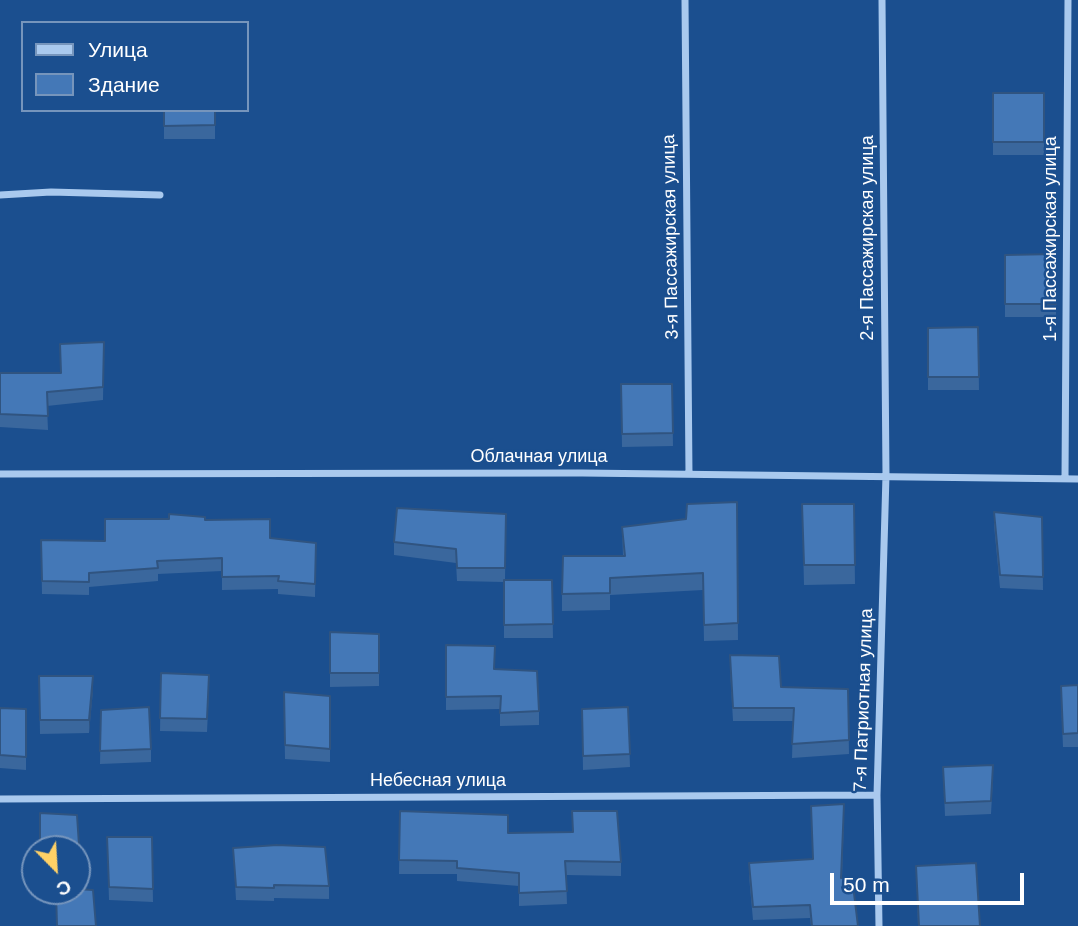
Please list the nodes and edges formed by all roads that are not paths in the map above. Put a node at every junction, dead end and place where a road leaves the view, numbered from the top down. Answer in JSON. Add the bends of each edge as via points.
{"nodes":[{"id":1,"x":685,"y":0,"type":"edge"},
{"id":2,"x":882,"y":0,"type":"edge"},
{"id":3,"x":1068,"y":0,"type":"edge"},
{"id":4,"x":0,"y":194,"type":"edge"},
{"id":5,"x":160,"y":195,"type":"dead end"},
{"id":6,"x":0,"y":474,"type":"edge"},
{"id":7,"x":689,"y":474,"type":"junction"},
{"id":8,"x":886,"y":475,"type":"junction"},
{"id":9,"x":1065,"y":478,"type":"junction"},
{"id":10,"x":1078,"y":479,"type":"edge"},
{"id":11,"x":877,"y":795,"type":"junction"},
{"id":12,"x":0,"y":799,"type":"edge"},
{"id":13,"x":879,"y":926,"type":"edge"}],
"edges":[{"from":1,"to":7,"type":"street","name":"3-я Пассажирская улица"},
{"from":2,"to":8,"type":"street","name":"2-я Пассажирская улица"},
{"from":3,"to":9,"type":"street","name":"1-я Пассажирская улица"},
{"from":4,"to":5,"type":"street"},
{"from":6,"to":7,"type":"street","name":"Облачная улица"},
{"from":7,"to":8,"type":"street","name":"Облачная улица"},
{"from":8,"to":9,"type":"street","name":"Облачная улица"},
{"from":8,"to":11,"type":"street","name":"7-я Патриотная улица"},
{"from":9,"to":10,"type":"street","name":"Облачная улица"},
{"from":11,"to":12,"type":"street","name":"Небесная улица"},
{"from":11,"to":13,"type":"street","name":"7-я Патриотная улица"}]}
